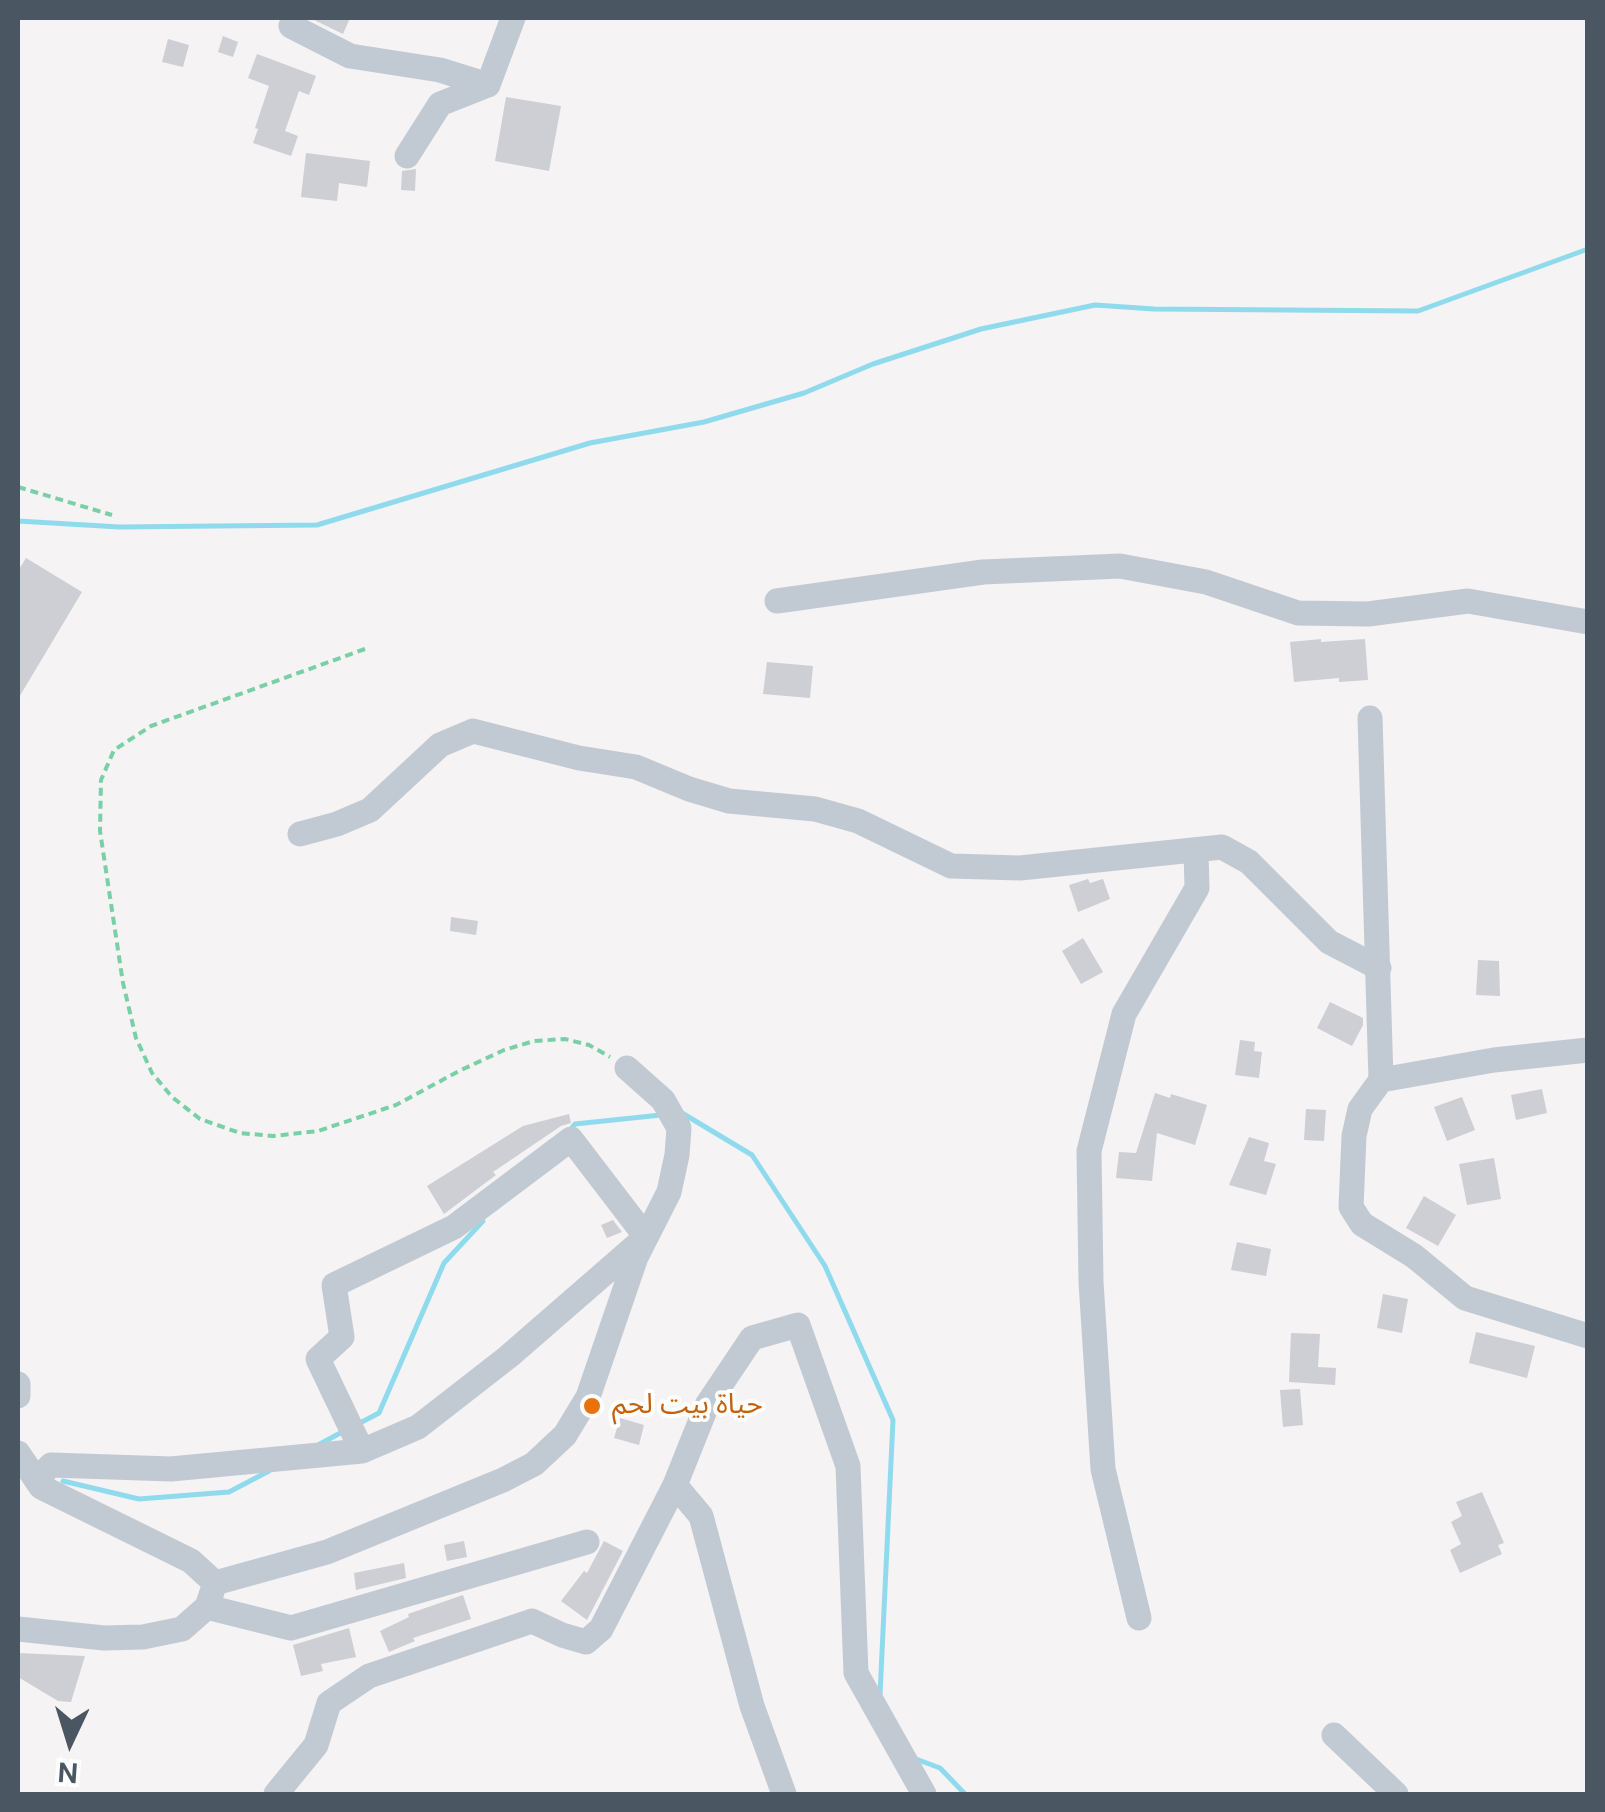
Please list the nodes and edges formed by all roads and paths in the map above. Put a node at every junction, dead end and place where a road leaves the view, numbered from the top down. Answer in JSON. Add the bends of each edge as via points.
{"nodes":[{"id":1,"x":513,"y":18,"type":"edge"},
{"id":2,"x":291,"y":26,"type":"dead end"},
{"id":3,"x":488,"y":86,"type":"junction"},
{"id":4,"x":408,"y":156,"type":"dead end"},
{"id":5,"x":18,"y":487,"type":"edge"},
{"id":6,"x":112,"y":515,"type":"dead end"},
{"id":7,"x":777,"y":601,"type":"dead end"},
{"id":8,"x":1588,"y":622,"type":"edge"},
{"id":9,"x":365,"y":649,"type":"dead end"},
{"id":10,"x":1370,"y":718,"type":"dead end"},
{"id":11,"x":300,"y":834,"type":"dead end"},
{"id":12,"x":1196,"y":851,"type":"junction"},
{"id":13,"x":1379,"y":968,"type":"junction"},
{"id":14,"x":1588,"y":1050,"type":"edge"},
{"id":15,"x":627,"y":1068,"type":"joint"},
{"id":16,"x":1381,"y":1080,"type":"junction"},
{"id":17,"x":646,"y":1237,"type":"junction"},
{"id":18,"x":1588,"y":1336,"type":"edge"},
{"id":19,"x":18,"y":1384,"type":"edge"},
{"id":20,"x":18,"y":1396,"type":"edge"},
{"id":21,"x":362,"y":1451,"type":"junction"},
{"id":22,"x":18,"y":1453,"type":"edge"},
{"id":23,"x":37,"y":1479,"type":"junction"},
{"id":24,"x":675,"y":1485,"type":"junction"},
{"id":25,"x":587,"y":1542,"type":"dead end"},
{"id":26,"x":211,"y":1595,"type":"junction"},
{"id":27,"x":1138,"y":1618,"type":"dead end"},
{"id":28,"x":18,"y":1629,"type":"edge"},
{"id":29,"x":1334,"y":1735,"type":"dead end"},
{"id":30,"x":276,"y":1794,"type":"edge"},
{"id":31,"x":784,"y":1794,"type":"edge"},
{"id":32,"x":924,"y":1794,"type":"edge"},
{"id":33,"x":1396,"y":1794,"type":"edge"}],
"edges":[{"from":1,"to":3,"type":"street"},
{"from":2,"to":3,"type":"street","via":[[350,56],[440,70]]},
{"from":3,"to":4,"type":"street","via":[[440,104]]},
{"from":5,"to":6,"type":"path"},
{"from":7,"to":8,"type":"street","via":[[983,572],[1120,566],[1206,582],[1298,613],[1368,614],[1468,602]]},
{"from":9,"to":15,"type":"path","via":[[150,726],[114,750],[101,780],[100,831],[124,983],[152,1073],[200,1119],[273,1136],[318,1132],[396,1105],[459,1070],[534,1041],[590,1044]]},
{"from":10,"to":13,"type":"street"},
{"from":11,"to":12,"type":"street","via":[[370,810],[440,745],[474,732],[636,767],[729,801],[815,809],[858,821],[951,866],[1020,868]]},
{"from":12,"to":13,"type":"street","via":[[1222,847],[1249,862],[1330,942]]},
{"from":12,"to":27,"type":"street","via":[[1197,888],[1124,1014],[1090,1151],[1103,1468]]},
{"from":13,"to":16,"type":"street"},
{"from":14,"to":16,"type":"street"},
{"from":15,"to":17,"type":"street","via":[[663,1100],[679,1128],[669,1192]]},
{"from":16,"to":18,"type":"street","via":[[1360,1109],[1354,1136],[1351,1208],[1362,1224],[1465,1298]]},
{"from":17,"to":21,"type":"street","via":[[418,1427]]},
{"from":17,"to":21,"type":"street","via":[[571,1139],[454,1227],[334,1286],[342,1337],[318,1359]]},
{"from":17,"to":26,"type":"street","via":[[588,1397],[565,1435],[534,1464]]},
{"from":19,"to":20,"type":"street"},
{"from":21,"to":23,"type":"street","via":[[171,1469],[51,1465]]},
{"from":22,"to":23,"type":"street"},
{"from":23,"to":26,"type":"street","via":[[41,1487],[191,1561]]},
{"from":24,"to":30,"type":"street","via":[[601,1629],[586,1642],[532,1620],[369,1676],[328,1703],[316,1745]]},
{"from":24,"to":31,"type":"street","via":[[700,1516],[752,1706]]},
{"from":24,"to":32,"type":"street","via":[[707,1405],[752,1338],[798,1325],[848,1466],[856,1673]]},
{"from":25,"to":26,"type":"street","via":[[291,1628]]},
{"from":26,"to":28,"type":"street","via":[[182,1629],[143,1637]]},
{"from":29,"to":33,"type":"street"}]}
